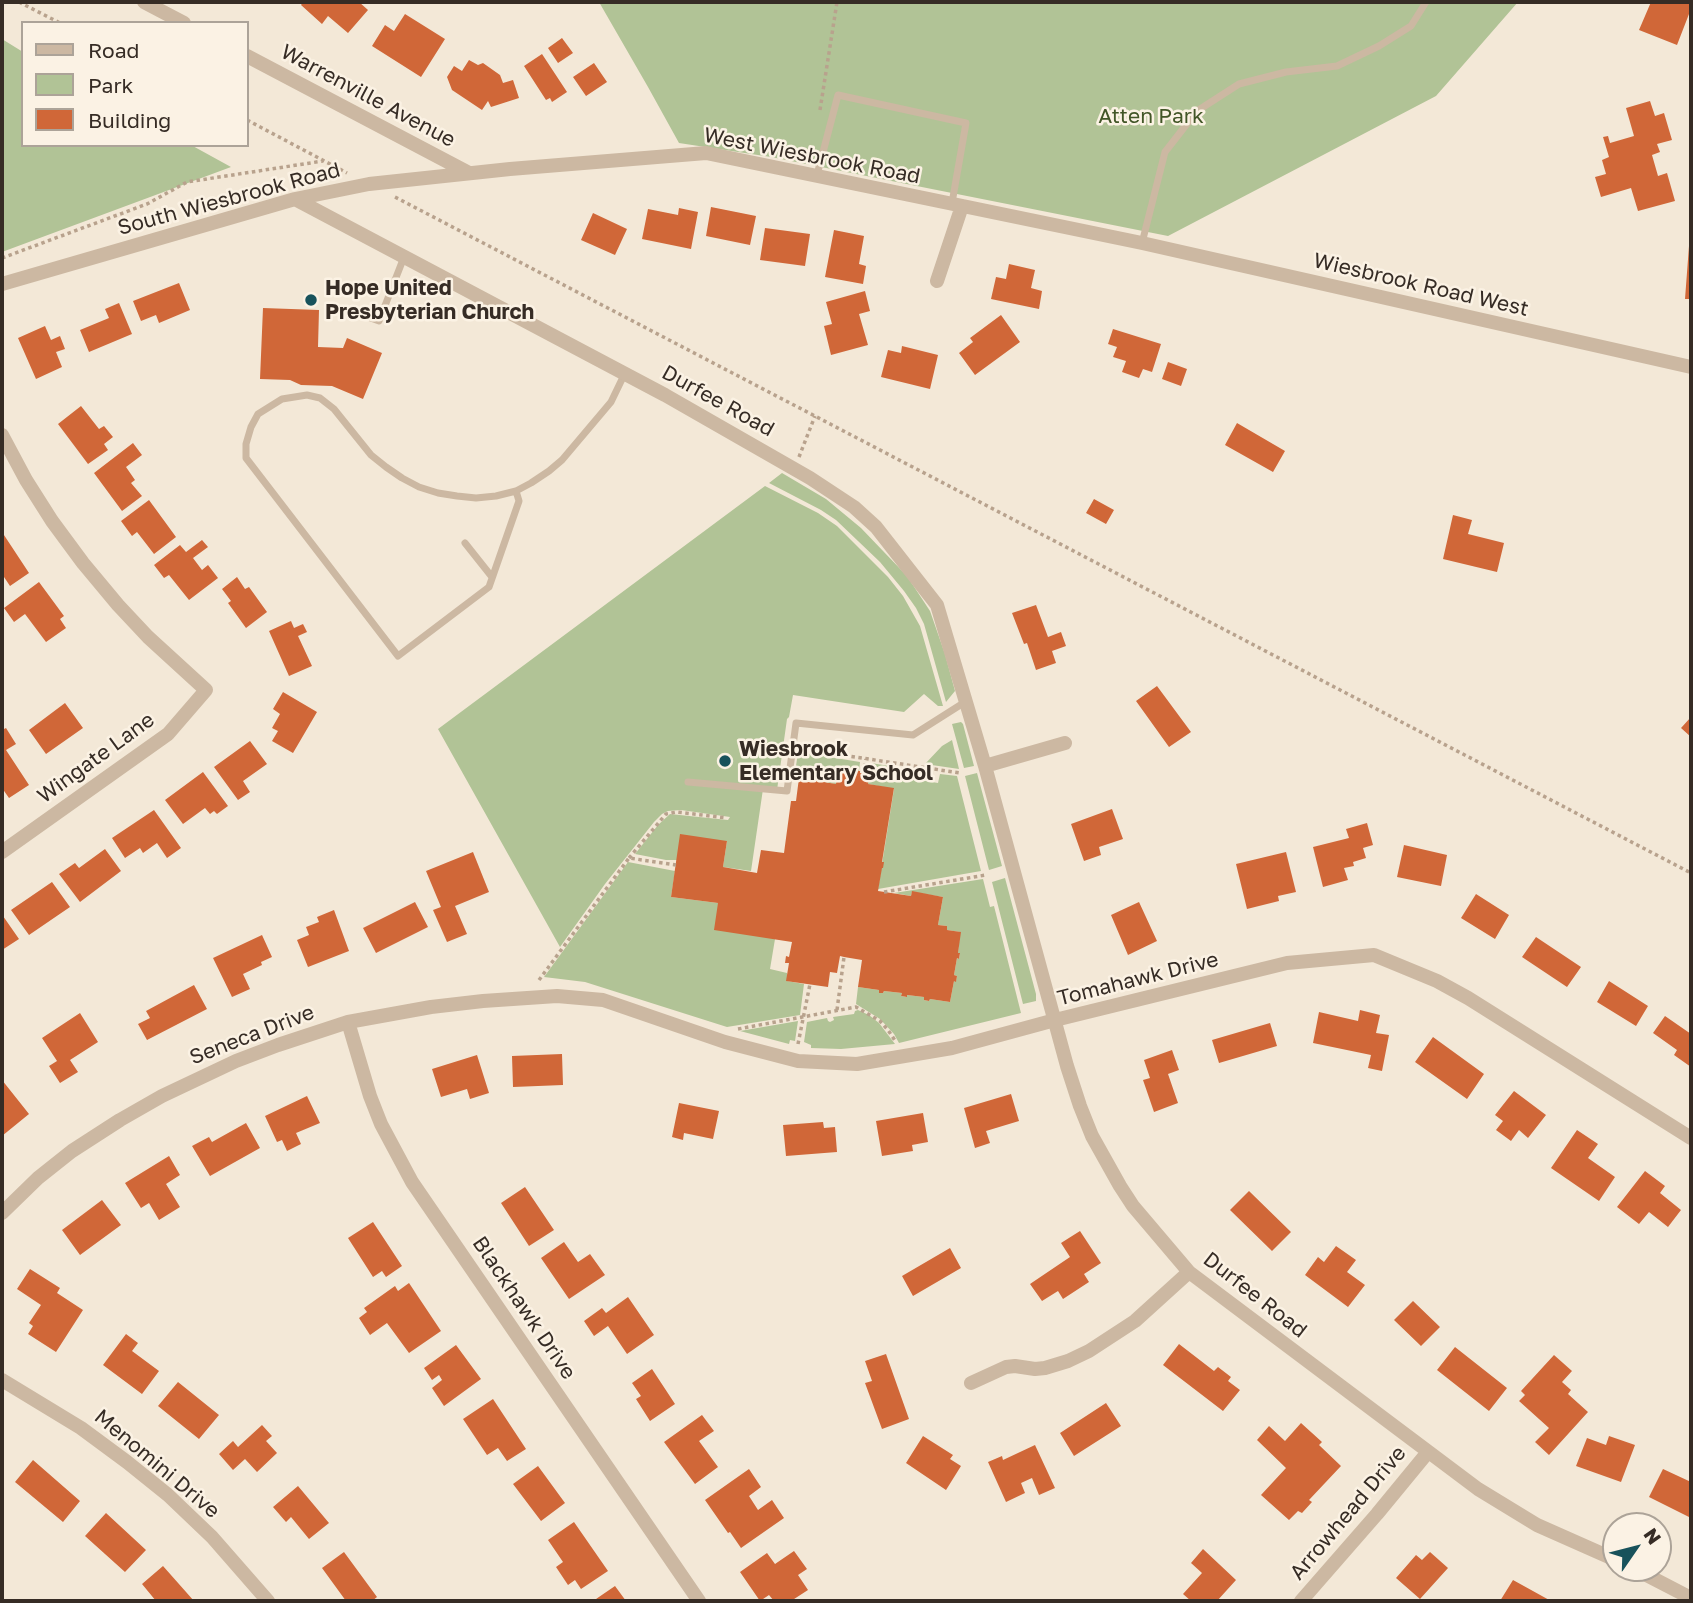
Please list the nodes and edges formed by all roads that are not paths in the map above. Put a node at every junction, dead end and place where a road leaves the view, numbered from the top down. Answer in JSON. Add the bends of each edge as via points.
{"nodes":[{"id":1,"x":144,"y":2,"type":"edge"},
{"id":2,"x":1426,"y":2,"type":"edge"},
{"id":3,"x":180,"y":21,"type":"edge"},
{"id":4,"x":248,"y":57,"type":"edge"},
{"id":5,"x":470,"y":174,"type":"junction"},
{"id":6,"x":817,"y":176,"type":"junction"},
{"id":7,"x":295,"y":199,"type":"junction"},
{"id":8,"x":957,"y":205,"type":"junction"},
{"id":9,"x":1142,"y":243,"type":"junction"},
{"id":10,"x":404,"y":257,"type":"junction"},
{"id":11,"x":937,"y":281,"type":"dead end"},
{"id":12,"x":2,"y":284,"type":"edge"},
{"id":13,"x":351,"y":310,"type":"dead end"},
{"id":14,"x":1691,"y":367,"type":"edge"},
{"id":15,"x":625,"y":373,"type":"junction"},
{"id":16,"x":2,"y":435,"type":"edge"},
{"id":17,"x":516,"y":491,"type":"junction"},
{"id":18,"x":465,"y":543,"type":"dead end"},
{"id":19,"x":492,"y":577,"type":"junction"},
{"id":20,"x":965,"y":702,"type":"junction"},
{"id":21,"x":1065,"y":743,"type":"dead end"},
{"id":22,"x":985,"y":766,"type":"junction"},
{"id":23,"x":688,"y":782,"type":"dead end"},
{"id":24,"x":2,"y":852,"type":"edge"},
{"id":25,"x":557,"y":996,"type":"joint"},
{"id":26,"x":1055,"y":1020,"type":"junction"},
{"id":27,"x":348,"y":1022,"type":"junction"},
{"id":28,"x":1691,"y":1138,"type":"edge"},
{"id":29,"x":2,"y":1213,"type":"edge"},
{"id":30,"x":1189,"y":1272,"type":"junction"},
{"id":31,"x":2,"y":1380,"type":"edge"},
{"id":32,"x":971,"y":1383,"type":"dead end"},
{"id":33,"x":1427,"y":1452,"type":"junction"},
{"id":34,"x":1602,"y":1554,"type":"edge"},
{"id":35,"x":1660,"y":1582,"type":"edge"},
{"id":36,"x":1691,"y":1598,"type":"edge"},
{"id":37,"x":268,"y":1601,"type":"edge"},
{"id":38,"x":699,"y":1601,"type":"edge"},
{"id":39,"x":1301,"y":1601,"type":"edge"}],
"edges":[{"from":1,"to":3,"type":"street"},
{"from":2,"to":9,"type":"lane","via":[[1411,26],[1369,51],[1337,66],[1239,84],[1197,111],[1165,152]]},
{"from":4,"to":5,"type":"street","name":"Warrenville Avenue"},
{"from":5,"to":6,"type":"street","name":"West Wiesbrook Road","via":[[706,153]]},
{"from":5,"to":7,"type":"street","name":"South Wiesbrook Road","via":[[369,184]]},
{"from":6,"to":8,"type":"street","name":"West Wiesbrook Road"},
{"from":6,"to":8,"type":"lane","via":[[838,95],[966,122]]},
{"from":7,"to":10,"type":"street","name":"Durfee Road"},
{"from":7,"to":12,"type":"street","name":"South Wiesbrook Road"},
{"from":8,"to":9,"type":"street","name":"West Wiesbrook Road"},
{"from":8,"to":11,"type":"street"},
{"from":9,"to":14,"type":"street","name":"Wiesbrook Road West"},
{"from":10,"to":13,"type":"lane","via":[[379,321]]},
{"from":10,"to":15,"type":"street","name":"Durfee Road"},
{"from":15,"to":17,"type":"lane","via":[[611,402],[568,453]]},
{"from":15,"to":20,"type":"street","name":"Durfee Road","via":[[795,469],[876,527],[937,606]]},
{"from":16,"to":24,"type":"street","name":"Wingate Lane","via":[[26,480],[83,564],[148,637],[206,690],[168,734]]},
{"from":17,"to":19,"type":"lane","via":[[519,501]]},
{"from":17,"to":19,"type":"lane","via":[[476,498],[419,487],[371,455],[334,409],[307,395],[282,399],[258,414],[246,444],[246,458],[398,656],[489,587]]},
{"from":18,"to":19,"type":"lane"},
{"from":20,"to":22,"type":"street","name":"Durfee Road"},
{"from":20,"to":23,"type":"lane","via":[[913,735],[796,723],[788,790]]},
{"from":21,"to":22,"type":"street"},
{"from":22,"to":26,"type":"street","name":"Durfee Road"},
{"from":25,"to":26,"type":"street","name":"Tomahawk Drive","via":[[603,1000],[724,1042],[799,1061],[857,1064],[952,1048]]},
{"from":25,"to":27,"type":"street","name":"Seneca Drive","via":[[431,1007]]},
{"from":26,"to":28,"type":"street","name":"Tomahawk Drive","via":[[1287,963],[1374,955],[1468,998]]},
{"from":26,"to":30,"type":"street","name":"Durfee Road","via":[[1092,1136],[1133,1206]]},
{"from":27,"to":29,"type":"street","name":"Seneca Drive","via":[[236,1061],[162,1096],[72,1151]]},
{"from":27,"to":38,"type":"street","name":"Blackhawk Drive","via":[[381,1124],[412,1182]]},
{"from":30,"to":32,"type":"street","via":[[1135,1321],[1089,1351],[1045,1368],[1006,1367]]},
{"from":30,"to":33,"type":"street","name":"Durfee Road"},
{"from":31,"to":37,"type":"street","name":"Menomini Drive","via":[[81,1428],[168,1495]]},
{"from":33,"to":34,"type":"street","name":"Durfee Road","via":[[1505,1506]]},
{"from":33,"to":39,"type":"street","name":"Arrowhead Drive"},
{"from":35,"to":36,"type":"street"}]}
